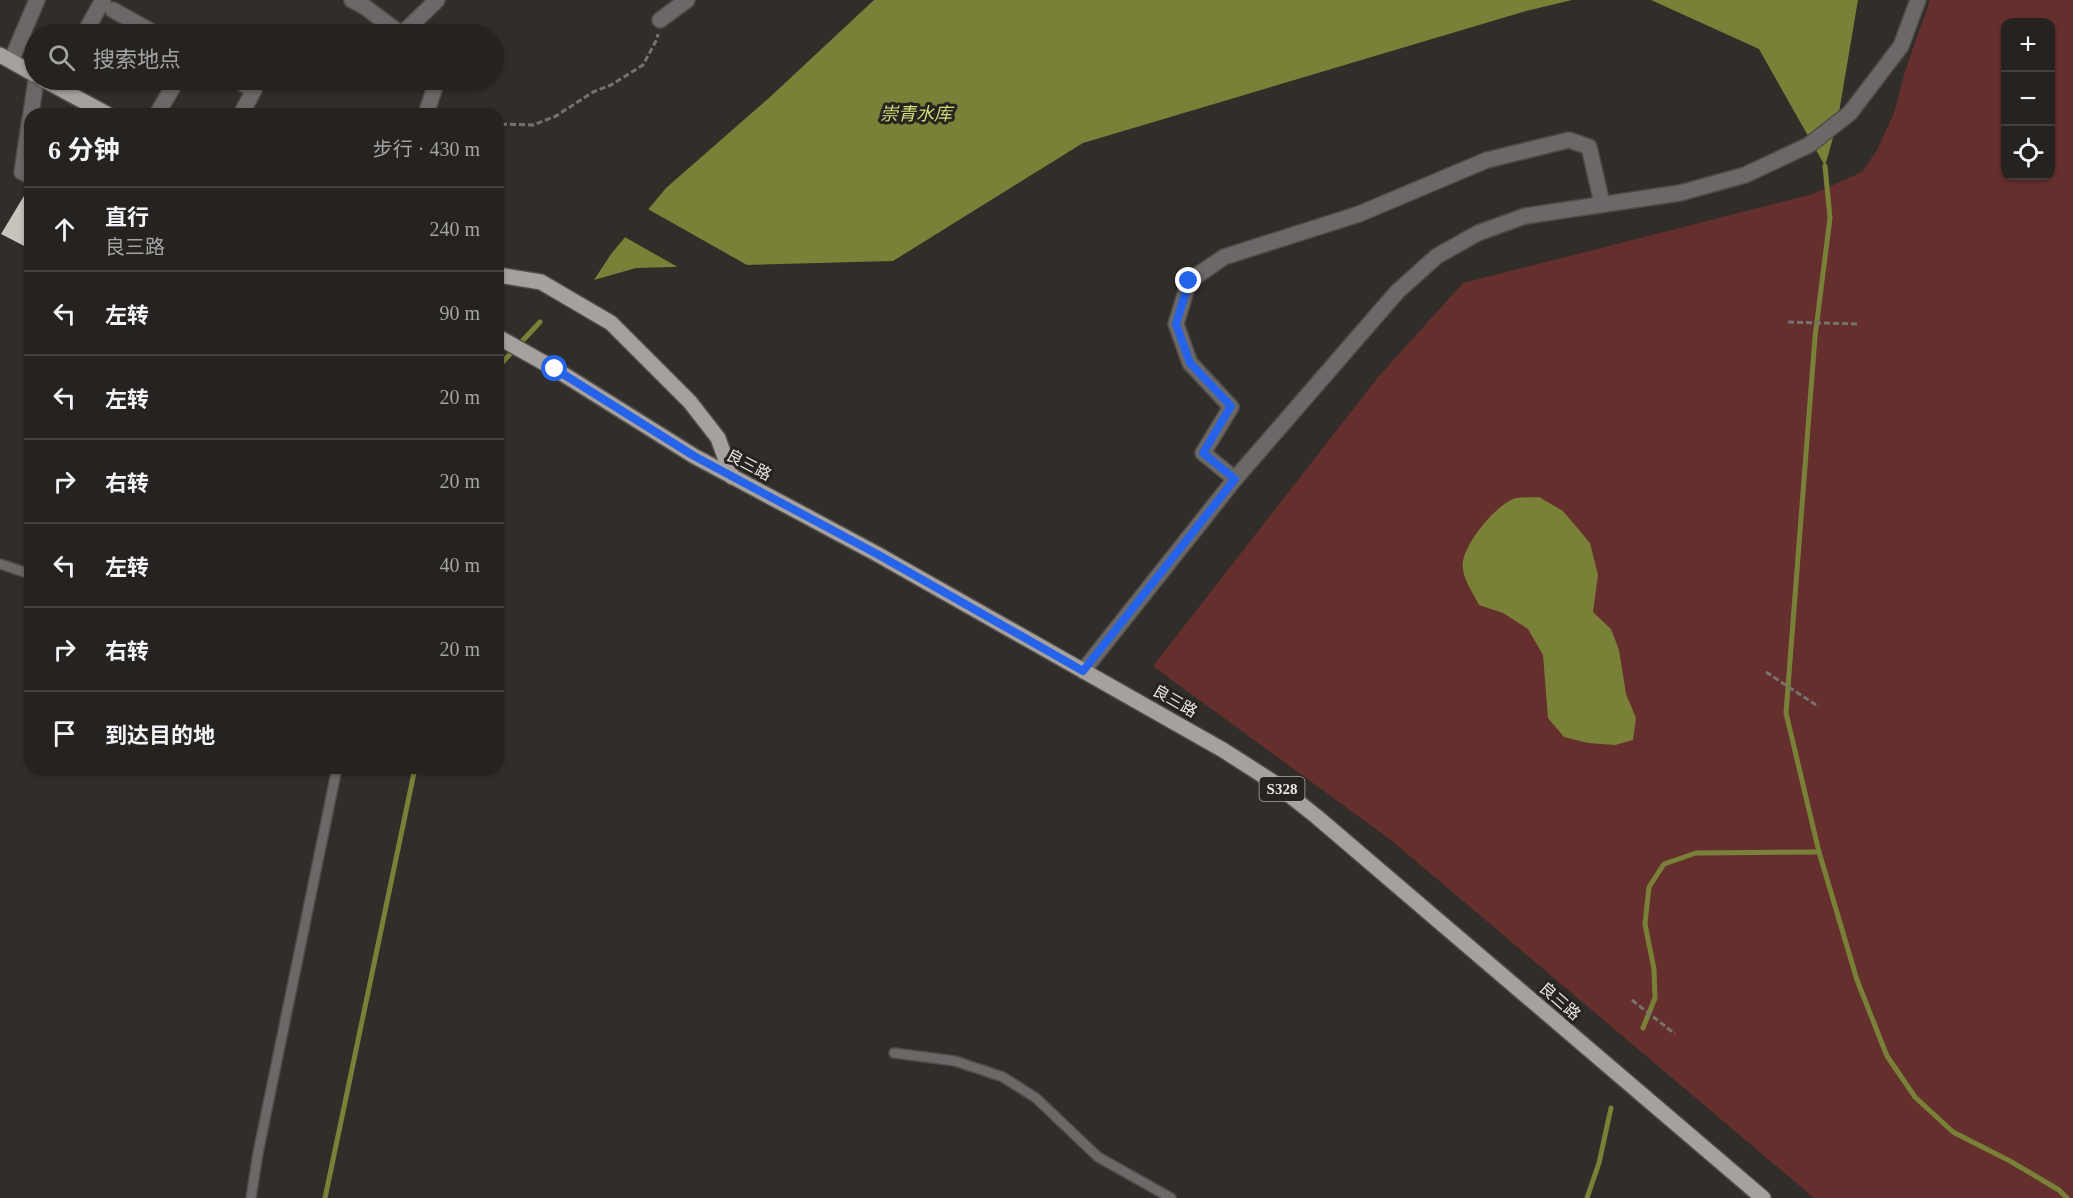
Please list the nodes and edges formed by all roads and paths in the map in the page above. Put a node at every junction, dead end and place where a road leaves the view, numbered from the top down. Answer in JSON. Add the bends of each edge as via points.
{"nodes":[{"id":1,"x":37,"y":0,"type":"edge"},
{"id":2,"x":352,"y":0,"type":"edge"},
{"id":3,"x":437,"y":0,"type":"edge"},
{"id":4,"x":687,"y":0,"type":"edge"},
{"id":5,"x":1918,"y":0,"type":"edge"},
{"id":6,"x":108,"y":5,"type":"edge"},
{"id":7,"x":660,"y":20,"type":"joint"},
{"id":8,"x":92,"y":24,"type":"edge"},
{"id":9,"x":139,"y":24,"type":"edge"},
{"id":10,"x":387,"y":24,"type":"edge"},
{"id":11,"x":412,"y":24,"type":"edge"},
{"id":12,"x":5,"y":58,"type":"edge"},
{"id":13,"x":24,"y":68,"type":"edge"},
{"id":14,"x":34,"y":90,"type":"edge"},
{"id":15,"x":66,"y":90,"type":"edge"},
{"id":16,"x":171,"y":90,"type":"edge"},
{"id":17,"x":254,"y":90,"type":"edge"},
{"id":18,"x":434,"y":90,"type":"edge"},
{"id":19,"x":31,"y":108,"type":"edge"},
{"id":20,"x":96,"y":108,"type":"edge"},
{"id":21,"x":161,"y":108,"type":"edge"},
{"id":22,"x":247,"y":108,"type":"edge"},
{"id":23,"x":428,"y":108,"type":"edge"},
{"id":24,"x":504,"y":124,"type":"edge"},
{"id":25,"x":24,"y":158,"type":"edge"},
{"id":26,"x":24,"y":173,"type":"edge"},
{"id":27,"x":1602,"y":203,"type":"junction"},
{"id":28,"x":504,"y":275,"type":"edge"},
{"id":29,"x":1788,"y":322,"type":"dead end"},
{"id":30,"x":1860,"y":324,"type":"dead end"},
{"id":31,"x":504,"y":340,"type":"edge"},
{"id":32,"x":732,"y":477,"type":"junction"},
{"id":33,"x":1235,"y":479,"type":"junction"},
{"id":34,"x":0,"y":564,"type":"edge"},
{"id":35,"x":24,"y":572,"type":"edge"},
{"id":36,"x":1083,"y":671,"type":"junction"},
{"id":37,"x":1766,"y":672,"type":"dead end"},
{"id":38,"x":1819,"y":706,"type":"dead end"},
{"id":39,"x":336,"y":774,"type":"edge"},
{"id":40,"x":1632,"y":1000,"type":"dead end"},
{"id":41,"x":1675,"y":1034,"type":"dead end"},
{"id":42,"x":894,"y":1053,"type":"dead end"},
{"id":43,"x":251,"y":1198,"type":"edge"},
{"id":44,"x":1171,"y":1198,"type":"edge"},
{"id":45,"x":1764,"y":1198,"type":"edge"}],
"edges":[{"from":1,"to":12,"type":"street"},
{"from":2,"to":10,"type":"street"},
{"from":3,"to":11,"type":"street"},
{"from":4,"to":7,"type":"street"},
{"from":5,"to":27,"type":"street","via":[[1901,46],[1850,113],[1809,145],[1745,175],[1680,193]]},
{"from":6,"to":8,"type":"street"},
{"from":6,"to":9,"type":"street"},
{"from":7,"to":24,"type":"path","via":[[657,39],[643,65],[556,116],[533,125]]},
{"from":12,"to":13,"type":"main road"},
{"from":14,"to":19,"type":"street"},
{"from":15,"to":20,"type":"main road"},
{"from":16,"to":21,"type":"street"},
{"from":17,"to":22,"type":"street"},
{"from":18,"to":23,"type":"street"},
{"from":25,"to":26,"type":"street"},
{"from":27,"to":33,"type":"street","via":[[1525,216],[1478,233],[1437,256],[1397,292]]},
{"from":27,"to":33,"type":"street","via":[[1589,147],[1569,141],[1487,160],[1359,214],[1224,257],[1189,281],[1176,324],[1190,363],[1231,406],[1203,453]]},
{"from":28,"to":32,"type":"main road","via":[[541,282],[611,323],[690,402],[718,438]]},
{"from":29,"to":30,"type":"path"},
{"from":31,"to":32,"type":"main road","name":"良三路","number":"S328"},
{"from":32,"to":36,"type":"main road","name":"良三路","number":"S328"},
{"from":33,"to":36,"type":"street"},
{"from":34,"to":35,"type":"lane"},
{"from":36,"to":45,"type":"main road","name":"良三路","number":"S328","via":[[1223,750],[1282,789]]},
{"from":37,"to":38,"type":"path"},
{"from":39,"to":43,"type":"lane"},
{"from":40,"to":41,"type":"path"},
{"from":42,"to":44,"type":"lane","via":[[955,1060],[1003,1077],[1036,1098],[1098,1157]]}]}
